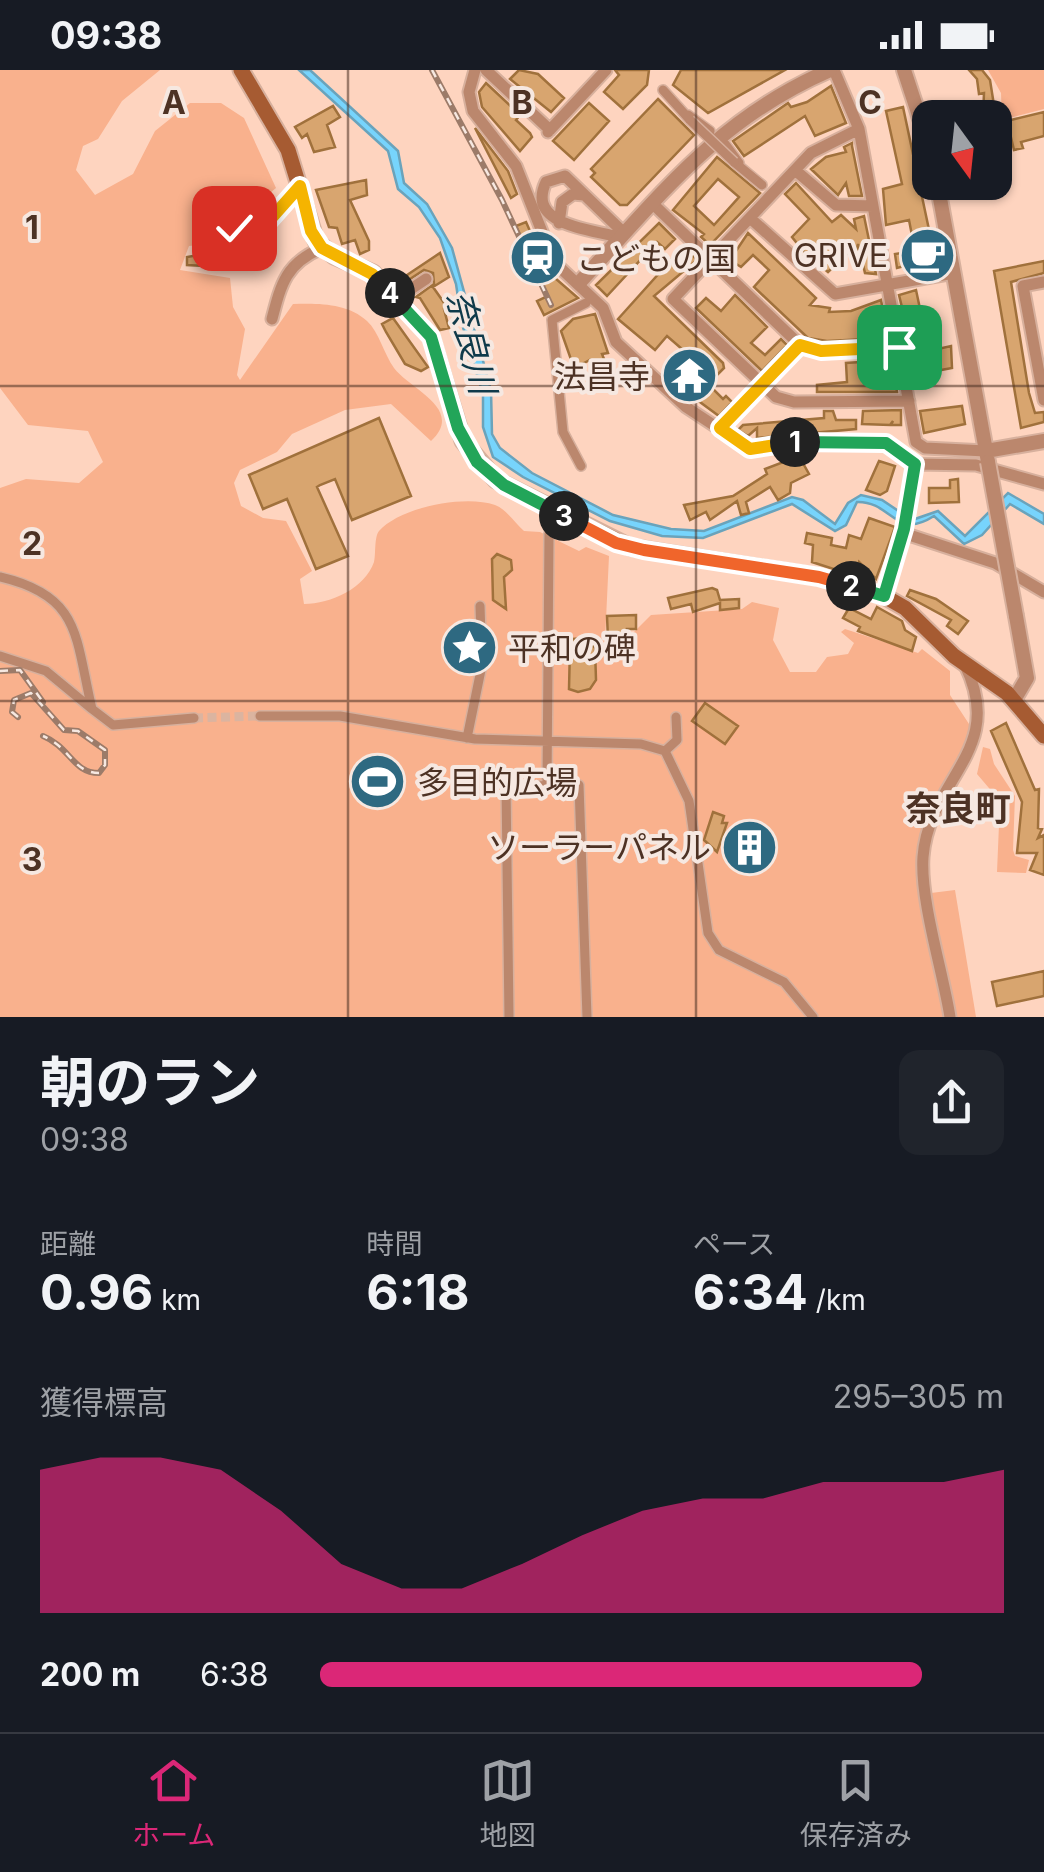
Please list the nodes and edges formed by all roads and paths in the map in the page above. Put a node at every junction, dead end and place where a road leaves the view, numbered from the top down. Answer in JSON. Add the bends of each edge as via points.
{"nodes":[{"id":1,"x":241,"y":70,"type":"edge"},
{"id":2,"x":475,"y":70,"type":"edge"},
{"id":3,"x":486,"y":70,"type":"edge"},
{"id":4,"x":606,"y":70,"type":"edge"},
{"id":5,"x":832,"y":70,"type":"edge"},
{"id":6,"x":904,"y":70,"type":"edge"},
{"id":7,"x":663,"y":90,"type":"dead end"},
{"id":8,"x":914,"y":100,"type":"edge"},
{"id":9,"x":859,"y":129,"type":"junction"},
{"id":10,"x":795,"y":170,"type":"junction"},
{"id":11,"x":762,"y":185,"type":"dead end"},
{"id":12,"x":300,"y":186,"type":"junction"},
{"id":13,"x":584,"y":195,"type":"junction"},
{"id":14,"x":940,"y":200,"type":"edge"},
{"id":15,"x":653,"y":204,"type":"junction"},
{"id":16,"x":873,"y":206,"type":"junction"},
{"id":17,"x":750,"y":218,"type":"junction"},
{"id":18,"x":560,"y":222,"type":"junction"},
{"id":19,"x":623,"y":236,"type":"junction"},
{"id":20,"x":322,"y":248,"type":"junction"},
{"id":21,"x":218,"y":250,"type":"dead end"},
{"id":22,"x":712,"y":260,"type":"junction"},
{"id":23,"x":954,"y":273,"type":"junction"},
{"id":24,"x":426,"y":279,"type":"dead end"},
{"id":25,"x":1044,"y":282,"type":"edge"},
{"id":26,"x":578,"y":284,"type":"junction"},
{"id":27,"x":888,"y":286,"type":"junction"},
{"id":28,"x":396,"y":299,"type":"junction"},
{"id":29,"x":590,"y":301,"type":"junction"},
{"id":30,"x":272,"y":318,"type":"dead end"},
{"id":31,"x":1038,"y":342,"type":"edge"},
{"id":32,"x":800,"y":345,"type":"junction"},
{"id":33,"x":899,"y":347,"type":"junction"},
{"id":34,"x":761,"y":386,"type":"junction"},
{"id":35,"x":1044,"y":400,"type":"edge"},
{"id":36,"x":909,"y":402,"type":"junction"},
{"id":37,"x":720,"y":428,"type":"junction"},
{"id":38,"x":1044,"y":440,"type":"edge"},
{"id":39,"x":987,"y":457,"type":"junction"},
{"id":40,"x":915,"y":464,"type":"junction"},
{"id":41,"x":581,"y":466,"type":"dead end"},
{"id":42,"x":1044,"y":484,"type":"edge"},
{"id":43,"x":904,"y":531,"type":"junction"},
{"id":44,"x":548,"y":534,"type":"dead end"},
{"id":45,"x":0,"y":577,"type":"edge"},
{"id":46,"x":1044,"y":592,"type":"edge"},
{"id":47,"x":884,"y":596,"type":"junction"},
{"id":48,"x":480,"y":606,"type":"dead end"},
{"id":49,"x":0,"y":656,"type":"edge"},
{"id":50,"x":963,"y":661,"type":"junction"},
{"id":51,"x":1014,"y":700,"type":"junction"},
{"id":52,"x":92,"y":709,"type":"junction"},
{"id":53,"x":260,"y":716,"type":"tunnel mouth"},
{"id":54,"x":676,"y":717,"type":"dead end"},
{"id":55,"x":194,"y":718,"type":"tunnel mouth"},
{"id":56,"x":1044,"y":736,"type":"edge"},
{"id":57,"x":467,"y":738,"type":"junction"},
{"id":58,"x":546,"y":739,"type":"junction"},
{"id":59,"x":664,"y":751,"type":"junction"},
{"id":60,"x":547,"y":784,"type":"junction"},
{"id":61,"x":509,"y":1017,"type":"edge"},
{"id":62,"x":587,"y":1017,"type":"edge"},
{"id":63,"x":813,"y":1017,"type":"edge"},
{"id":64,"x":950,"y":1017,"type":"edge"}],
"edges":[{"from":1,"to":12,"type":"main road","via":[[288,150]]},
{"from":2,"to":26,"type":"street","via":[[473,111],[516,166],[554,262]]},
{"from":3,"to":4,"type":"street","via":[[548,132]]},
{"from":5,"to":9,"type":"street"},
{"from":5,"to":15,"type":"street","via":[[744,115]]},
{"from":6,"to":8,"type":"street"},
{"from":7,"to":11,"type":"street","bridge":true},
{"from":9,"to":10,"type":"street","via":[[822,145]]},
{"from":9,"to":16,"type":"street"},
{"from":10,"to":16,"type":"street","via":[[836,204]]},
{"from":10,"to":17,"type":"street"},
{"from":12,"to":20,"type":"main road"},
{"from":12,"to":21,"type":"street","via":[[268,222],[221,233]]},
{"from":13,"to":18,"type":"street","via":[[562,202]]},
{"from":13,"to":18,"type":"street","via":[[565,176],[546,182],[542,197]]},
{"from":13,"to":19,"type":"street"},
{"from":14,"to":23,"type":"street"},
{"from":15,"to":19,"type":"street"},
{"from":15,"to":22,"type":"street"},
{"from":16,"to":27,"type":"street"},
{"from":17,"to":22,"type":"street"},
{"from":17,"to":27,"type":"street","via":[[835,294]]},
{"from":18,"to":19,"type":"street"},
{"from":19,"to":26,"type":"street"},
{"from":20,"to":28,"type":"main road","via":[[372,274]]},
{"from":20,"to":30,"type":"street","via":[[299,258],[280,287]]},
{"from":22,"to":32,"type":"street"},
{"from":22,"to":34,"type":"street","via":[[673,299]]},
{"from":23,"to":27,"type":"street"},
{"from":23,"to":39,"type":"street"},
{"from":24,"to":28,"type":"street"},
{"from":25,"to":31,"type":"street","via":[[1022,286]]},
{"from":26,"to":29,"type":"street"},
{"from":27,"to":33,"type":"street"},
{"from":28,"to":47,"type":"main road","via":[[435,345],[470,452],[504,485],[630,547],[819,577]]},
{"from":29,"to":37,"type":"street","via":[[610,320],[616,342],[686,407]]},
{"from":29,"to":41,"type":"street","via":[[552,320],[563,432]]},
{"from":31,"to":35,"type":"street"},
{"from":32,"to":33,"type":"street","via":[[821,351]]},
{"from":32,"to":34,"type":"street"},
{"from":33,"to":36,"type":"street"},
{"from":34,"to":36,"type":"street","via":[[786,401]]},
{"from":34,"to":37,"type":"street"},
{"from":36,"to":39,"type":"street","via":[[916,442]]},
{"from":37,"to":40,"type":"street","via":[[750,449],[804,440],[886,443]]},
{"from":38,"to":39,"type":"street"},
{"from":39,"to":51,"type":"street","bridge":true,"via":[[1028,678]]},
{"from":40,"to":42,"type":"street","via":[[976,465]]},
{"from":40,"to":43,"type":"street"},
{"from":43,"to":46,"type":"street","via":[[995,563]]},
{"from":43,"to":47,"type":"street"},
{"from":44,"to":58,"type":"street"},
{"from":45,"to":52,"type":"street","via":[[42,590],[61,605],[74,625]]},
{"from":47,"to":50,"type":"main road"},
{"from":48,"to":57,"type":"street","via":[[482,665]]},
{"from":49,"to":52,"type":"street","via":[[46,671]]},
{"from":50,"to":51,"type":"main road"},
{"from":50,"to":64,"type":"street","via":[[980,723],[934,813],[922,862]]},
{"from":51,"to":56,"type":"main road"},
{"from":52,"to":55,"type":"street","via":[[113,724]]},
{"from":53,"to":57,"type":"street","via":[[340,716]]},
{"from":54,"to":59,"type":"street","via":[[677,740]]},
{"from":57,"to":58,"type":"street"},
{"from":58,"to":59,"type":"street"},
{"from":58,"to":60,"type":"street"},
{"from":59,"to":63,"type":"street","via":[[689,801],[708,932],[719,950],[784,982]]},
{"from":60,"to":61,"type":"street","via":[[506,786]]},
{"from":60,"to":62,"type":"street","via":[[579,785]]}]}
